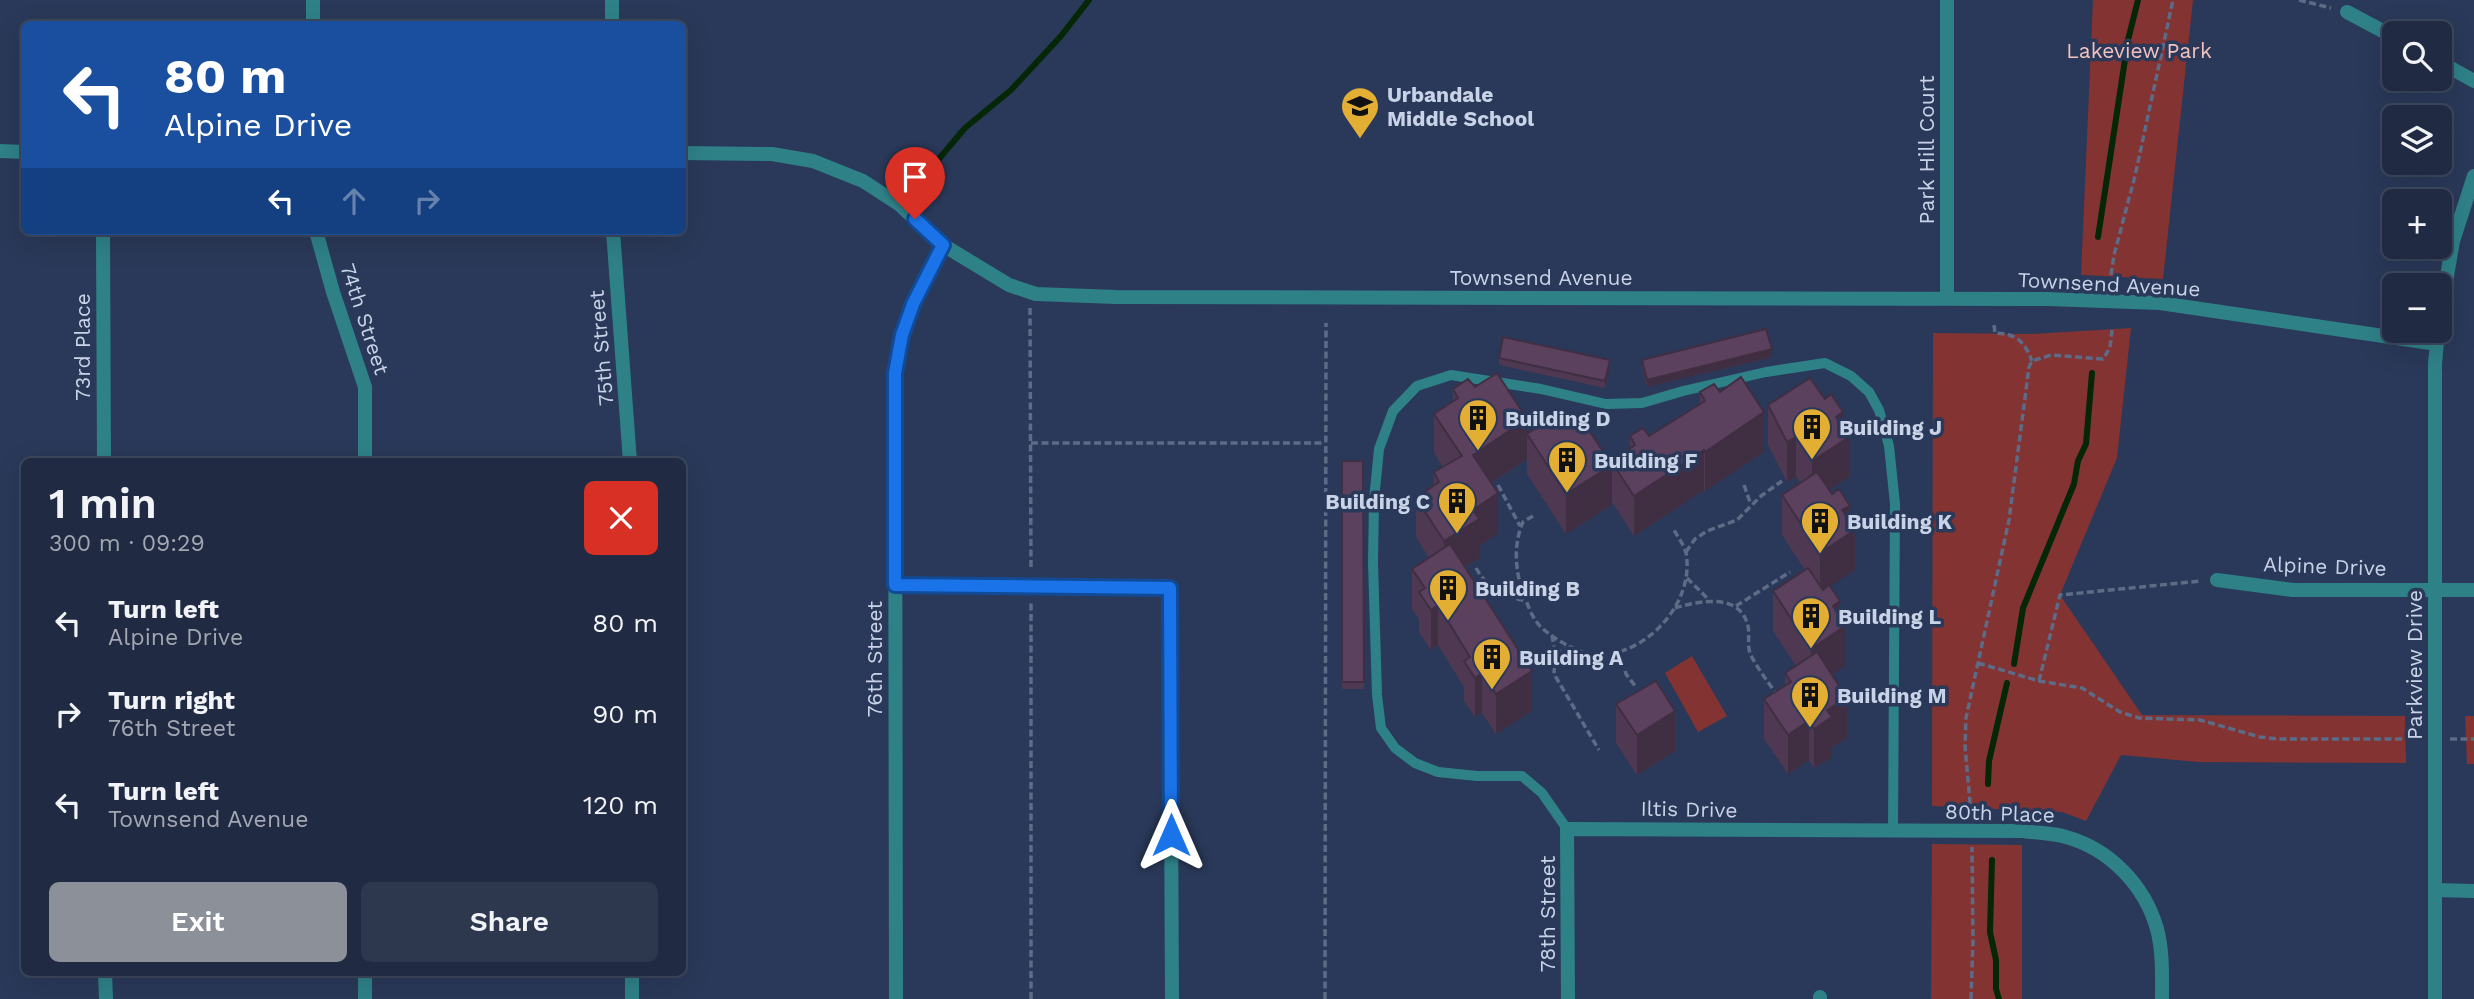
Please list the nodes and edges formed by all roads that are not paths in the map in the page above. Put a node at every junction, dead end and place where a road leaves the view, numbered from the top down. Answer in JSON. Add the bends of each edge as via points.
{"nodes":[{"id":1,"x":313,"y":0,"type":"edge"},
{"id":2,"x":612,"y":0,"type":"edge"},
{"id":3,"x":1947,"y":0,"type":"edge"},
{"id":4,"x":2347,"y":12,"type":"road end"},
{"id":5,"x":313,"y":21,"type":"edge"},
{"id":6,"x":612,"y":21,"type":"edge"},
{"id":7,"x":2382,"y":31,"type":"edge"},
{"id":8,"x":2452,"y":69,"type":"edge"},
{"id":9,"x":2474,"y":81,"type":"edge"},
{"id":10,"x":0,"y":152,"type":"edge"},
{"id":11,"x":21,"y":152,"type":"edge"},
{"id":12,"x":686,"y":153,"type":"edge"},
{"id":13,"x":2474,"y":176,"type":"edge"},
{"id":14,"x":103,"y":235,"type":"edge"},
{"id":15,"x":317,"y":235,"type":"edge"},
{"id":16,"x":613,"y":235,"type":"edge"},
{"id":17,"x":943,"y":245,"type":"junction"},
{"id":18,"x":2447,"y":273,"type":"edge"},
{"id":19,"x":1947,"y":299,"type":"junction"},
{"id":20,"x":2382,"y":330,"type":"edge"},
{"id":21,"x":2438,"y":343,"type":"edge"},
{"id":22,"x":104,"y":458,"type":"edge"},
{"id":23,"x":365,"y":458,"type":"edge"},
{"id":24,"x":630,"y":458,"type":"edge"},
{"id":25,"x":2217,"y":580,"type":"road end"},
{"id":26,"x":895,"y":585,"type":"junction"},
{"id":27,"x":2435,"y":590,"type":"junction"},
{"id":28,"x":2474,"y":590,"type":"edge"},
{"id":29,"x":1567,"y":829,"type":"junction"},
{"id":30,"x":1810,"y":831,"type":"joint"},
{"id":31,"x":1893,"y":831,"type":"junction"},
{"id":32,"x":2435,"y":890,"type":"junction"},
{"id":33,"x":2474,"y":891,"type":"edge"},
{"id":34,"x":106,"y":976,"type":"edge"},
{"id":35,"x":365,"y":976,"type":"edge"},
{"id":36,"x":632,"y":976,"type":"edge"},
{"id":37,"x":106,"y":999,"type":"edge"},
{"id":38,"x":365,"y":999,"type":"edge"},
{"id":39,"x":632,"y":999,"type":"edge"},
{"id":40,"x":896,"y":999,"type":"edge"},
{"id":41,"x":1172,"y":999,"type":"edge"},
{"id":42,"x":1568,"y":999,"type":"edge"},
{"id":43,"x":2162,"y":999,"type":"edge"},
{"id":44,"x":2435,"y":999,"type":"edge"}],
"edges":[{"from":1,"to":5,"type":"street"},
{"from":2,"to":6,"type":"street"},
{"from":3,"to":19,"type":"street","name":"Park Hill Court"},
{"from":4,"to":7,"type":"street"},
{"from":8,"to":9,"type":"street"},
{"from":10,"to":11,"type":"street"},
{"from":12,"to":17,"type":"street","name":"Townsend Avenue","via":[[772,154],[839,170],[900,205]]},
{"from":13,"to":18,"type":"street"},
{"from":14,"to":22,"type":"street","name":"73rd Place"},
{"from":15,"to":23,"type":"street","name":"74th Street","via":[[365,387]]},
{"from":16,"to":24,"type":"street","name":"75th Street"},
{"from":17,"to":19,"type":"street","name":"Townsend Avenue","via":[[1009,285],[1030,292],[1116,298]]},
{"from":17,"to":26,"type":"street","name":"76th Street","via":[[913,304],[895,373]]},
{"from":19,"to":20,"type":"street","name":"Townsend Avenue","via":[[2160,303]]},
{"from":21,"to":27,"type":"street","name":"Parkview Drive"},
{"from":25,"to":27,"type":"street","name":"Alpine Drive","via":[[2293,590]]},
{"from":26,"to":40,"type":"street","name":"76th Street"},
{"from":26,"to":41,"type":"street","via":[[1170,588]]},
{"from":27,"to":28,"type":"street","name":"Alpine Drive"},
{"from":27,"to":32,"type":"street","name":"Parkview Drive"},
{"from":29,"to":30,"type":"street","name":"Iltis Drive"},
{"from":29,"to":31,"type":"lane","via":[[1542,793],[1522,776],[1438,772],[1395,748],[1381,728],[1373,563],[1379,449],[1393,411],[1417,386],[1451,375],[1606,404],[1642,403],[1766,372],[1825,363],[1869,392],[1889,446],[1895,504]]},
{"from":29,"to":42,"type":"street","name":"78th Street"},
{"from":30,"to":31,"type":"street","name":"80th Place"},
{"from":31,"to":43,"type":"street","name":"80th Place","via":[[2023,831],[2065,836],[2091,846],[2114,861],[2148,904],[2158,930]]},
{"from":32,"to":33,"type":"street"},
{"from":32,"to":44,"type":"street","name":"Parkview Drive"},
{"from":34,"to":37,"type":"street"},
{"from":35,"to":38,"type":"street"},
{"from":36,"to":39,"type":"street"}]}
